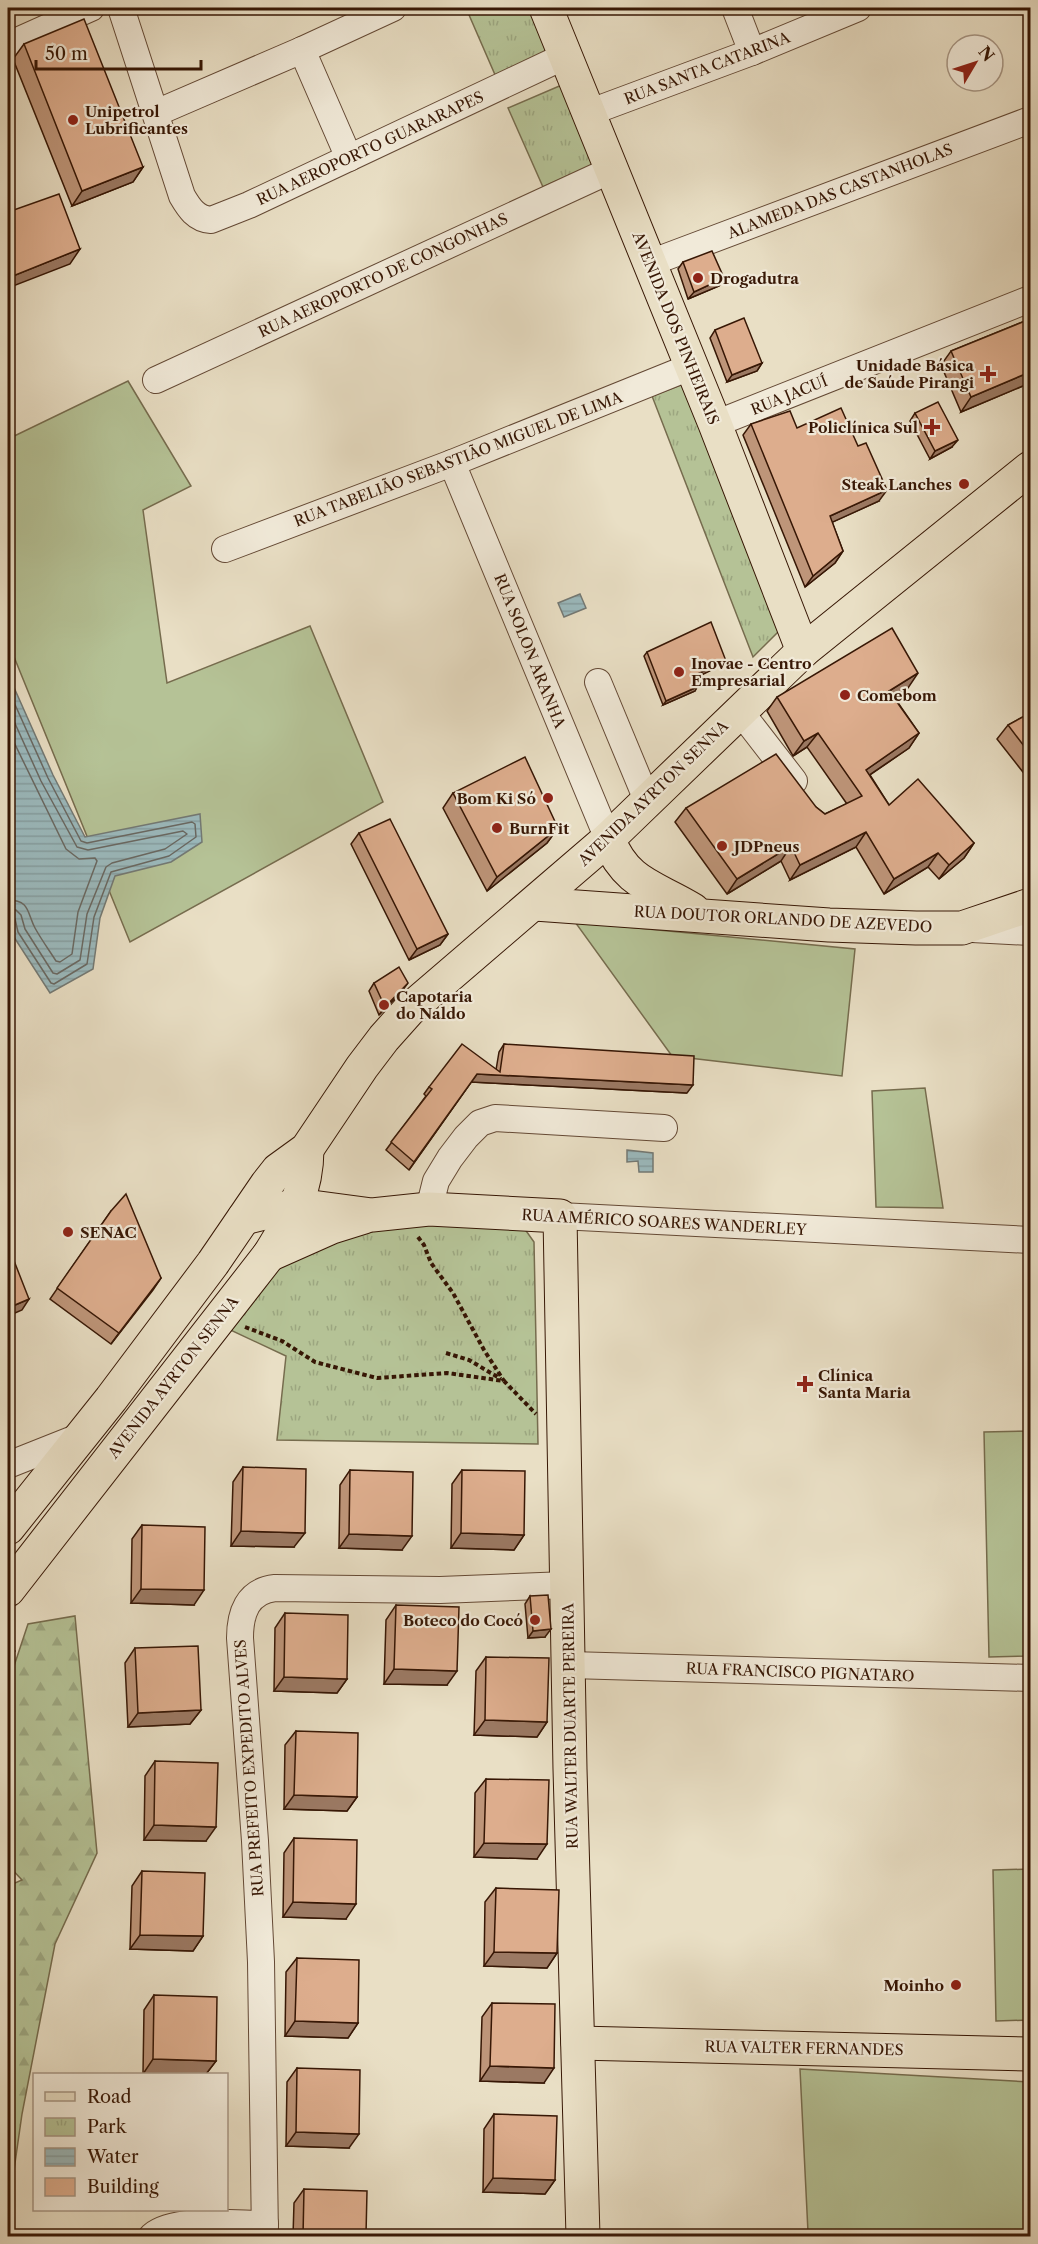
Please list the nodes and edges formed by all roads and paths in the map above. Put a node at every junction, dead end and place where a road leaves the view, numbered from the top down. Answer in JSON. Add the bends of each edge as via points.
{"nodes":[{"id":1,"x":91,"y":8,"type":"edge"},
{"id":2,"x":121,"y":8,"type":"edge"},
{"id":3,"x":393,"y":8,"type":"edge"},
{"id":4,"x":546,"y":8,"type":"edge"},
{"id":5,"x":735,"y":8,"type":"edge"},
{"id":6,"x":858,"y":8,"type":"edge"},
{"id":7,"x":8,"y":45,"type":"edge"},
{"id":8,"x":302,"y":50,"type":"junction"},
{"id":9,"x":752,"y":52,"type":"junction"},
{"id":10,"x":565,"y":56,"type":"junction"},
{"id":11,"x":156,"y":113,"type":"junction"},
{"id":12,"x":588,"y":113,"type":"junction"},
{"id":13,"x":1030,"y":120,"type":"edge"},
{"id":14,"x":350,"y":158,"type":"junction"},
{"id":15,"x":611,"y":170,"type":"junction"},
{"id":16,"x":650,"y":263,"type":"junction"},
{"id":17,"x":1030,"y":298,"type":"edge"},
{"id":18,"x":690,"y":366,"type":"junction"},
{"id":19,"x":156,"y":380,"type":"dead end"},
{"id":20,"x":715,"y":424,"type":"junction"},
{"id":21,"x":452,"y":463,"type":"junction"},
{"id":22,"x":1028,"y":475,"type":"edge"},
{"id":23,"x":225,"y":549,"type":"dead end"},
{"id":24,"x":803,"y":651,"type":"junction"},
{"id":25,"x":598,"y":682,"type":"dead end"},
{"id":26,"x":739,"y":710,"type":"junction"},
{"id":27,"x":647,"y":800,"type":"junction"},
{"id":28,"x":810,"y":803,"type":"edge"},
{"id":29,"x":608,"y":839,"type":"junction"},
{"id":30,"x":535,"y":904,"type":"junction"},
{"id":31,"x":1030,"y":904,"type":"edge"},
{"id":32,"x":700,"y":915,"type":"junction"},
{"id":33,"x":962,"y":928,"type":"junction"},
{"id":34,"x":1030,"y":932,"type":"edge"},
{"id":35,"x":664,"y":1128,"type":"dead end"},
{"id":36,"x":299,"y":1154,"type":"junction"},
{"id":37,"x":297,"y":1205,"type":"junction"},
{"id":38,"x":372,"y":1215,"type":"junction"},
{"id":39,"x":560,"y":1216,"type":"junction"},
{"id":40,"x":244,"y":1218,"type":"junction"},
{"id":41,"x":422,"y":1220,"type":"junction"},
{"id":42,"x":1030,"y":1240,"type":"edge"},
{"id":43,"x":269,"y":1255,"type":"junction"},
{"id":44,"x":237,"y":1324,"type":"dead end"},
{"id":45,"x":446,"y":1353,"type":"dead end"},
{"id":46,"x":504,"y":1381,"type":"junction"},
{"id":47,"x":538,"y":1416,"type":"dead end"},
{"id":48,"x":81,"y":1436,"type":"junction"},
{"id":49,"x":8,"y":1465,"type":"edge"},
{"id":50,"x":8,"y":1528,"type":"edge"},
{"id":51,"x":567,"y":1585,"type":"junction"},
{"id":52,"x":8,"y":1590,"type":"edge"},
{"id":53,"x":570,"y":1665,"type":"junction"},
{"id":54,"x":1030,"y":1678,"type":"edge"},
{"id":55,"x":578,"y":2043,"type":"junction"},
{"id":56,"x":1030,"y":2054,"type":"edge"},
{"id":57,"x":265,"y":2230,"type":"edge"},
{"id":58,"x":152,"y":2236,"type":"edge"},
{"id":59,"x":583,"y":2236,"type":"edge"}],
"edges":[{"from":1,"to":7,"type":"street"},
{"from":2,"to":11,"type":"street"},
{"from":3,"to":8,"type":"street"},
{"from":4,"to":10,"type":"main road","name":"AVENIDA DOS PINHEIRAIS"},
{"from":5,"to":9,"type":"street"},
{"from":6,"to":9,"type":"street","name":"RUA SANTA CATARINA"},
{"from":8,"to":11,"type":"street"},
{"from":8,"to":14,"type":"street"},
{"from":9,"to":12,"type":"street","name":"RUA SANTA CATARINA"},
{"from":10,"to":12,"type":"main road","name":"AVENIDA DOS PINHEIRAIS"},
{"from":10,"to":14,"type":"street","name":"RUA AEROPORTO GUARARAPES"},
{"from":11,"to":14,"type":"street","name":"RUA AEROPORTO GUARARAPES","via":[[182,196],[199,217],[211,219],[249,205]]},
{"from":12,"to":15,"type":"main road","name":"AVENIDA DOS PINHEIRAIS"},
{"from":13,"to":16,"type":"street","name":"ALAMEDA DAS CASTANHOLAS"},
{"from":15,"to":16,"type":"main road","name":"AVENIDA DOS PINHEIRAIS"},
{"from":15,"to":19,"type":"street","name":"RUA AEROPORTO DE CONGONHAS"},
{"from":16,"to":18,"type":"main road","name":"AVENIDA DOS PINHEIRAIS"},
{"from":17,"to":20,"type":"street","name":"RUA JACUÍ"},
{"from":18,"to":20,"type":"main road","name":"AVENIDA DOS PINHEIRAIS"},
{"from":18,"to":21,"type":"street","name":"RUA TABELIÃO SEBASTIÃO MIGUEL DE LIMA"},
{"from":20,"to":24,"type":"main road","name":"AVENIDA DOS PINHEIRAIS"},
{"from":21,"to":23,"type":"street","name":"RUA TABELIÃO SEBASTIÃO MIGUEL DE LIMA"},
{"from":21,"to":29,"type":"street","name":"RUA SOLON ARANHA"},
{"from":22,"to":24,"type":"main road","name":"AVENIDA AYRTON SENNA"},
{"from":24,"to":26,"type":"main road","name":"AVENIDA AYRTON SENNA"},
{"from":25,"to":27,"type":"street"},
{"from":26,"to":27,"type":"main road","name":"AVENIDA AYRTON SENNA"},
{"from":26,"to":28,"type":"street"},
{"from":27,"to":29,"type":"main road","name":"AVENIDA AYRTON SENNA"},
{"from":29,"to":30,"type":"main road","name":"AVENIDA AYRTON SENNA"},
{"from":29,"to":32,"type":"main road","via":[[627,872]]},
{"from":30,"to":32,"type":"main road","name":"RUA DOUTOR ORLANDO DE AZEVEDO"},
{"from":30,"to":36,"type":"main road","name":"AVENIDA AYRTON SENNA","via":[[403,1017]]},
{"from":31,"to":33,"type":"main road"},
{"from":32,"to":33,"type":"main road","name":"RUA DOUTOR ORLANDO DE AZEVEDO","via":[[829,925]]},
{"from":33,"to":34,"type":"street","name":"RUA DOUTOR ORLANDO DE AZEVEDO"},
{"from":35,"to":41,"type":"street","via":[[495,1118],[480,1123],[436,1181]]},
{"from":36,"to":37,"type":"main road","name":"AVENIDA AYRTON SENNA","via":[[307,1170]]},
{"from":36,"to":40,"type":"main road","name":"AVENIDA AYRTON SENNA","via":[[278,1170]]},
{"from":37,"to":38,"type":"main road","name":"RUA AMÉRICO SOARES WANDERLEY"},
{"from":37,"to":40,"type":"main road","name":"RUA AMÉRICO SOARES WANDERLEY"},
{"from":37,"to":43,"type":"main road","name":"AVENIDA AYRTON SENNA"},
{"from":38,"to":41,"type":"main road","name":"RUA AMÉRICO SOARES WANDERLEY"},
{"from":38,"to":43,"type":"main road","via":[[332,1227]]},
{"from":39,"to":41,"type":"main road","name":"RUA AMÉRICO SOARES WANDERLEY"},
{"from":39,"to":42,"type":"street","name":"RUA AMÉRICO SOARES WANDERLEY"},
{"from":39,"to":51,"type":"main road","name":"RUA WALTER DUARTE PEREIRA"},
{"from":40,"to":48,"type":"main road","name":"AVENIDA AYRTON SENNA"},
{"from":41,"to":46,"type":"path","via":[[424,1245],[431,1263]]},
{"from":43,"to":52,"type":"main road","name":"AVENIDA AYRTON SENNA"},
{"from":44,"to":46,"type":"path","via":[[282,1341],[315,1362],[377,1378],[447,1373]]},
{"from":45,"to":46,"type":"path","via":[[469,1360]]},
{"from":46,"to":47,"type":"path"},
{"from":48,"to":49,"type":"street"},
{"from":48,"to":50,"type":"main road","name":"AVENIDA AYRTON SENNA"},
{"from":51,"to":53,"type":"main road","name":"RUA WALTER DUARTE PEREIRA"},
{"from":51,"to":57,"type":"street","name":"RUA PREFEITO EXPEDITO ALVES","via":[[440,1590],[275,1588],[257,1594],[245,1608],[240,1638],[261,1962]]},
{"from":53,"to":54,"type":"street","name":"RUA FRANCISCO PIGNATARO"},
{"from":53,"to":55,"type":"main road","name":"RUA WALTER DUARTE PEREIRA"},
{"from":55,"to":56,"type":"main road","name":"RUA VALTER FERNANDES"},
{"from":55,"to":59,"type":"main road","name":"RUA WALTER DUARTE PEREIRA"},
{"from":57,"to":58,"type":"street","name":"RUA PREFEITO EXPEDITO ALVES","via":[[177,2225]]}]}
